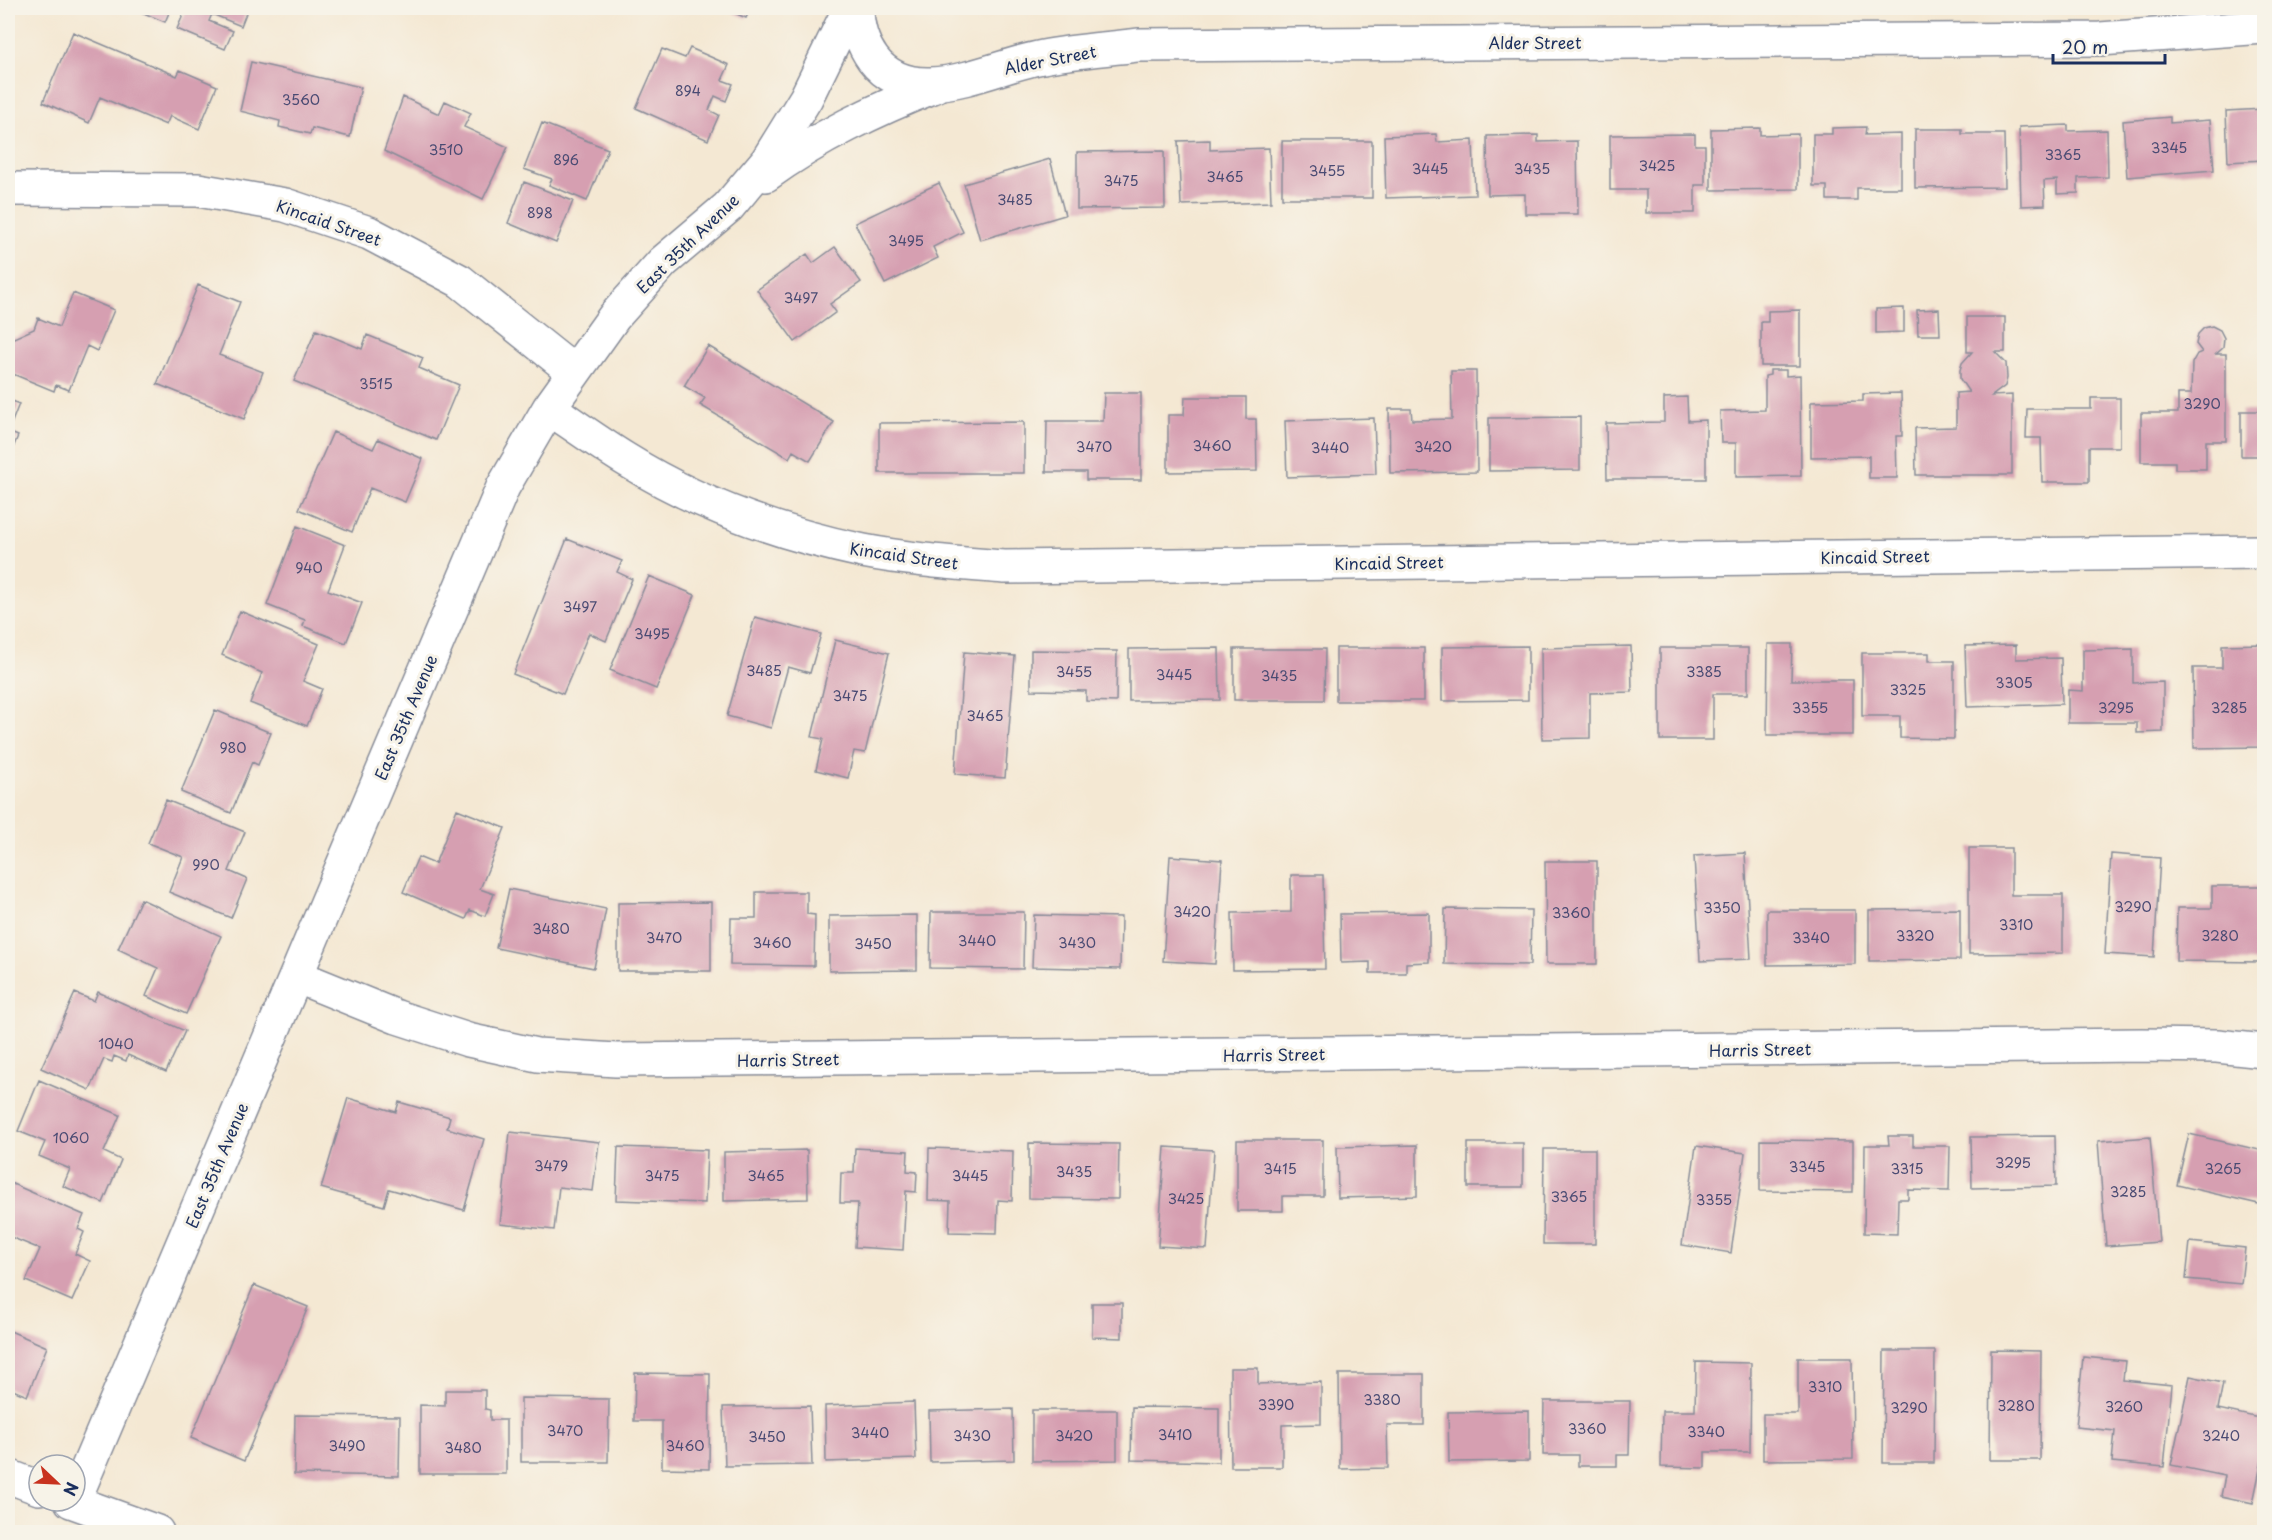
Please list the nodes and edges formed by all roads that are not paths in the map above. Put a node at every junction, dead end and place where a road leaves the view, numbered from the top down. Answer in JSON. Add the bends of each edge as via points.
{"nodes":[{"id":1,"x":850,"y":8,"type":"edge"},
{"id":2,"x":857,"y":8,"type":"edge"},
{"id":3,"x":2265,"y":27,"type":"edge"},
{"id":4,"x":936,"y":85,"type":"junction"},
{"id":5,"x":8,"y":189,"type":"edge"},
{"id":6,"x":728,"y":207,"type":"junction"},
{"id":7,"x":574,"y":372,"type":"junction"},
{"id":8,"x":549,"y":408,"type":"junction"},
{"id":9,"x":2265,"y":552,"type":"edge"},
{"id":10,"x":296,"y":976,"type":"junction"},
{"id":11,"x":2265,"y":1051,"type":"edge"},
{"id":12,"x":87,"y":1467,"type":"edge"},
{"id":13,"x":8,"y":1476,"type":"edge"},
{"id":14,"x":27,"y":1483,"type":"edge"},
{"id":15,"x":87,"y":1506,"type":"edge"},
{"id":16,"x":157,"y":1533,"type":"edge"}],
"edges":[{"from":1,"to":6,"type":"street","name":"East 35th Avenue","via":[[790,127]]},
{"from":2,"to":4,"type":"street","name":"Alder Street","via":[[860,36],[882,70],[908,82]]},
{"from":3,"to":4,"type":"street","name":"Alder Street","via":[[2100,39],[1138,45],[1042,57]]},
{"from":4,"to":6,"type":"street","via":[[796,153]]},
{"from":5,"to":7,"type":"street","name":"Kincaid Street","via":[[198,190],[285,205],[369,232],[460,281]]},
{"from":6,"to":7,"type":"street","name":"East 35th Avenue","via":[[663,262],[614,316]]},
{"from":7,"to":8,"type":"street","name":"East 35th Avenue"},
{"from":8,"to":9,"type":"street","name":"Kincaid Street","via":[[626,460],[707,501],[789,533],[864,551],[1004,567]]},
{"from":8,"to":10,"type":"street","name":"East 35th Avenue","via":[[489,519]]},
{"from":10,"to":11,"type":"street","name":"Harris Street","via":[[397,1017],[468,1040],[537,1055],[616,1060],[2142,1045]]},
{"from":10,"to":12,"type":"street","name":"East 35th Avenue"},
{"from":13,"to":14,"type":"street"},
{"from":15,"to":16,"type":"street"}]}
